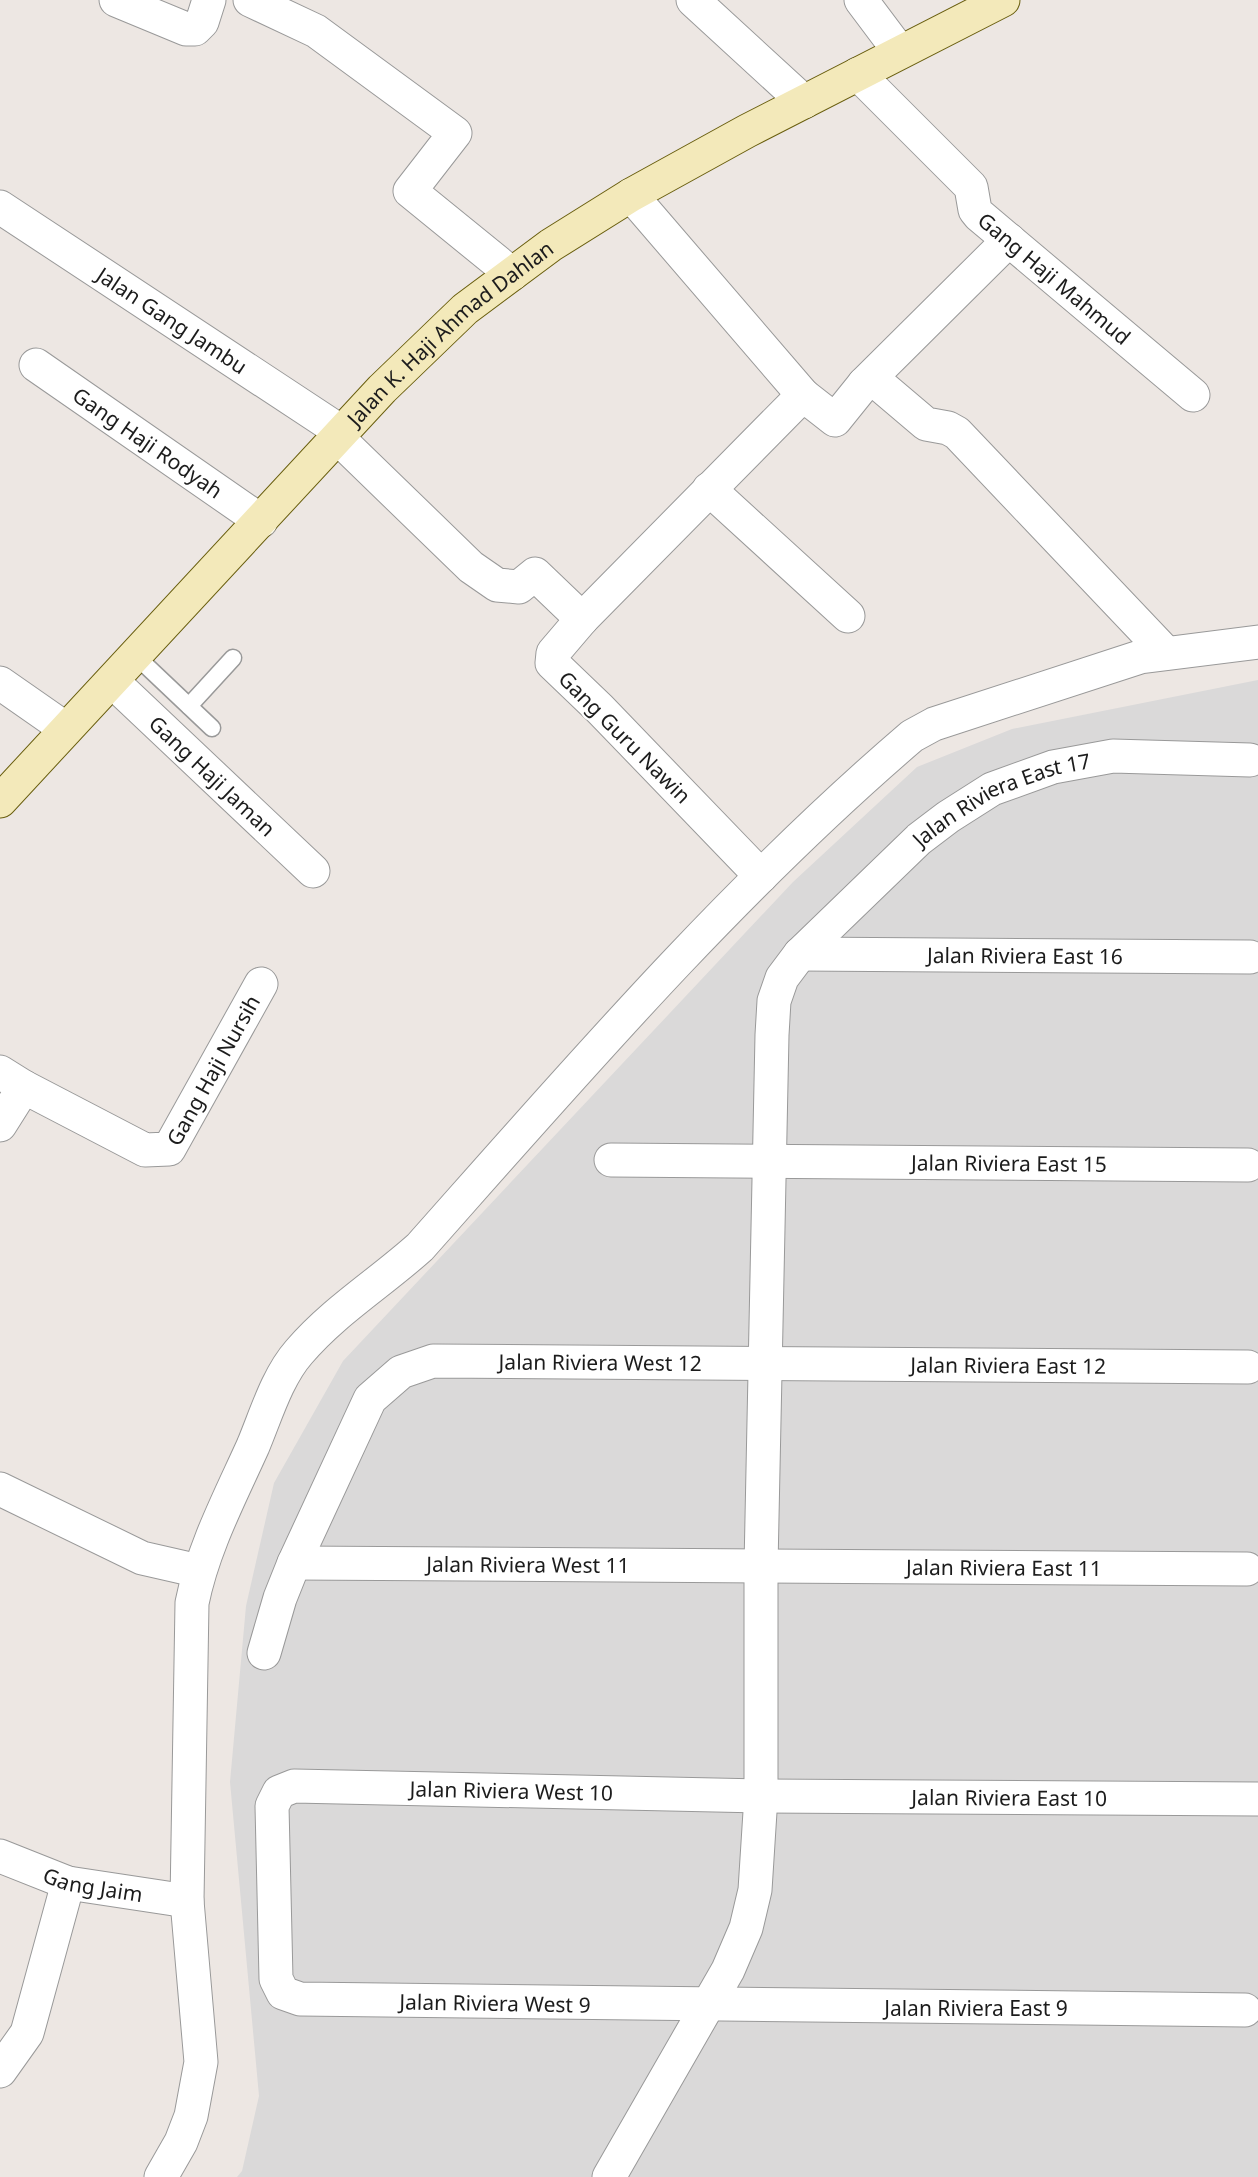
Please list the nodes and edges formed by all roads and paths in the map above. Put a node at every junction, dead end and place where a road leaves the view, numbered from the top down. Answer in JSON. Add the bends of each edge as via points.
{"nodes":[{"id":1,"x":116,"y":0,"type":"edge"},
{"id":2,"x":209,"y":0,"type":"edge"},
{"id":3,"x":250,"y":0,"type":"edge"},
{"id":4,"x":693,"y":0,"type":"edge"},
{"id":5,"x":861,"y":0,"type":"edge"},
{"id":6,"x":1004,"y":0,"type":"edge"},
{"id":7,"x":900,"y":52,"type":"junction"},
{"id":8,"x":858,"y":74,"type":"junction"},
{"id":9,"x":804,"y":102,"type":"junction"},
{"id":10,"x":631,"y":195,"type":"junction"},
{"id":11,"x":0,"y":207,"type":"edge"},
{"id":12,"x":1009,"y":240,"type":"junction"},
{"id":13,"x":512,"y":274,"type":"junction"},
{"id":14,"x":36,"y":365,"type":"dead end"},
{"id":15,"x":864,"y":384,"type":"junction"},
{"id":16,"x":803,"y":395,"type":"junction"},
{"id":17,"x":1193,"y":395,"type":"dead end"},
{"id":18,"x":340,"y":436,"type":"junction"},
{"id":19,"x":709,"y":489,"type":"junction"},
{"id":20,"x":261,"y":520,"type":"junction"},
{"id":21,"x":848,"y":616,"type":"dead end"},
{"id":22,"x":582,"y":619,"type":"junction"},
{"id":23,"x":1258,"y":642,"type":"edge"},
{"id":24,"x":1166,"y":653,"type":"junction"},
{"id":25,"x":136,"y":656,"type":"junction"},
{"id":26,"x":233,"y":658,"type":"dead end"},
{"id":27,"x":112,"y":681,"type":"junction"},
{"id":28,"x":0,"y":683,"type":"edge"},
{"id":29,"x":189,"y":706,"type":"junction"},
{"id":30,"x":212,"y":728,"type":"dead end"},
{"id":31,"x":66,"y":729,"type":"junction"},
{"id":32,"x":1250,"y":760,"type":"dead end"},
{"id":33,"x":0,"y":801,"type":"edge"},
{"id":34,"x":313,"y":872,"type":"dead end"},
{"id":35,"x":761,"y":876,"type":"junction"},
{"id":36,"x":800,"y":954,"type":"junction"},
{"id":37,"x":1250,"y":957,"type":"dead end"},
{"id":38,"x":261,"y":984,"type":"dead end"},
{"id":39,"x":12,"y":1080,"type":"edge"},
{"id":40,"x":0,"y":1125,"type":"edge"},
{"id":41,"x":611,"y":1160,"type":"dead end"},
{"id":42,"x":770,"y":1162,"type":"junction"},
{"id":43,"x":1248,"y":1165,"type":"dead end"},
{"id":44,"x":767,"y":1364,"type":"junction"},
{"id":45,"x":1248,"y":1367,"type":"dead end"},
{"id":46,"x":0,"y":1489,"type":"edge"},
{"id":47,"x":294,"y":1563,"type":"junction"},
{"id":48,"x":761,"y":1566,"type":"junction"},
{"id":49,"x":1247,"y":1569,"type":"dead end"},
{"id":50,"x":199,"y":1571,"type":"junction"},
{"id":51,"x":264,"y":1653,"type":"dead end"},
{"id":52,"x":761,"y":1796,"type":"junction"},
{"id":53,"x":1258,"y":1799,"type":"edge"},
{"id":54,"x":0,"y":1856,"type":"edge"},
{"id":55,"x":68,"y":1883,"type":"junction"},
{"id":56,"x":187,"y":1901,"type":"junction"},
{"id":57,"x":283,"y":1993,"type":"joint"},
{"id":58,"x":707,"y":2006,"type":"junction"},
{"id":59,"x":1245,"y":2010,"type":"dead end"},
{"id":60,"x":0,"y":2071,"type":"edge"},
{"id":61,"x":161,"y":2177,"type":"edge"},
{"id":62,"x":609,"y":2177,"type":"edge"}],
"edges":[{"from":1,"to":2,"type":"street","via":[[186,29],[195,29],[202,22]]},
{"from":3,"to":13,"type":"street","via":[[316,31],[455,133],[410,191]]},
{"from":4,"to":9,"type":"street"},
{"from":5,"to":7,"type":"street"},
{"from":6,"to":7,"type":"main road","name":"Jalan K. Haji Ahmad Dahlan"},
{"from":7,"to":8,"type":"main road","name":"Jalan K. Haji Ahmad Dahlan"},
{"from":8,"to":9,"type":"main road","name":"Jalan K. Haji Ahmad Dahlan"},
{"from":8,"to":12,"type":"street","name":"Gang Haji Mahmud","via":[[971,187],[975,210]]},
{"from":9,"to":10,"type":"main road","name":"Jalan K. Haji Ahmad Dahlan"},
{"from":10,"to":13,"type":"main road","name":"Jalan K. Haji Ahmad Dahlan"},
{"from":10,"to":16,"type":"street"},
{"from":11,"to":18,"type":"street","name":"Jalan Gang Jambu"},
{"from":12,"to":15,"type":"street"},
{"from":12,"to":17,"type":"street","name":"Gang Haji Mahmud"},
{"from":13,"to":18,"type":"main road","name":"Jalan K. Haji Ahmad Dahlan","via":[[465,309],[382,388]]},
{"from":14,"to":20,"type":"street","name":"Gang Haji Rodyah"},
{"from":15,"to":16,"type":"street","via":[[835,420]]},
{"from":15,"to":24,"type":"street","via":[[871,381],[880,385],[926,424],[957,433]]},
{"from":16,"to":19,"type":"street"},
{"from":18,"to":20,"type":"main road","name":"Jalan K. Haji Ahmad Dahlan"},
{"from":18,"to":22,"type":"street","via":[[471,567],[497,585],[519,586],[535,574]]},
{"from":19,"to":21,"type":"street"},
{"from":19,"to":22,"type":"street"},
{"from":20,"to":25,"type":"main road","name":"Jalan K. Haji Ahmad Dahlan"},
{"from":22,"to":35,"type":"street","name":"Gang Guru Nawin","via":[[553,653],[552,663]]},
{"from":23,"to":24,"type":"street"},
{"from":24,"to":35,"type":"street","via":[[1140,657],[945,721],[912,736]]},
{"from":25,"to":27,"type":"main road","name":"Jalan K. Haji Ahmad Dahlan"},
{"from":25,"to":29,"type":"lane"},
{"from":26,"to":29,"type":"lane"},
{"from":27,"to":31,"type":"main road","name":"Jalan K. Haji Ahmad Dahlan"},
{"from":27,"to":34,"type":"street","name":"Gang Haji Jaman"},
{"from":28,"to":31,"type":"street"},
{"from":29,"to":30,"type":"lane"},
{"from":31,"to":33,"type":"main road","name":"Jalan K. Haji Ahmad Dahlan"},
{"from":32,"to":36,"type":"street","name":"Jalan Riviera East 17","via":[[1113,756],[1053,767],[992,789],[919,839]]},
{"from":35,"to":50,"type":"street","via":[[625,1016],[420,1247],[355,1298],[299,1352],[275,1393]]},
{"from":36,"to":37,"type":"street","name":"Jalan Riviera East 16"},
{"from":36,"to":42,"type":"street","name":"Jalan Riviera East 17","via":[[782,978],[774,1001]]},
{"from":38,"to":39,"type":"street","name":"Gang Haji Nursih","via":[[169,1149],[145,1150]]},
{"from":39,"to":40,"type":"street"},
{"from":41,"to":42,"type":"street","name":"Jalan Riviera East 15"},
{"from":42,"to":43,"type":"street","name":"Jalan Riviera East 15"},
{"from":42,"to":44,"type":"street","name":"Jalan Riviera East 17"},
{"from":44,"to":45,"type":"street","name":"Jalan Riviera East 12"},
{"from":44,"to":47,"type":"street","name":"Jalan Riviera West 12","via":[[433,1361],[401,1372],[370,1399]]},
{"from":44,"to":48,"type":"street","name":"Jalan Riviera East 17"},
{"from":46,"to":50,"type":"street","via":[[142,1558]]},
{"from":47,"to":48,"type":"street","name":"Jalan Riviera West 11"},
{"from":47,"to":51,"type":"street","name":"Jalan Riviera West 12"},
{"from":48,"to":49,"type":"street","name":"Jalan Riviera East 11"},
{"from":48,"to":52,"type":"street","name":"Jalan Riviera East 17"},
{"from":50,"to":56,"type":"street","via":[[192,1603]]},
{"from":52,"to":53,"type":"street","name":"Jalan Riviera East 10"},
{"from":52,"to":57,"type":"street","name":"Jalan Riviera West 10","via":[[294,1786],[279,1792],[272,1806],[276,1979]]},
{"from":52,"to":58,"type":"street","name":"Jalan Riviera East 17","via":[[755,1890],[746,1928]]},
{"from":54,"to":55,"type":"street","name":"Gang Jaim"},
{"from":55,"to":56,"type":"street","name":"Gang Jaim"},
{"from":55,"to":60,"type":"street","via":[[27,2033]]},
{"from":56,"to":61,"type":"street","via":[[201,2062],[182,2142]]},
{"from":57,"to":58,"type":"street","name":"Jalan Riviera West 9","via":[[300,2000]]},
{"from":58,"to":59,"type":"street","name":"Jalan Riviera East 9"},
{"from":58,"to":62,"type":"street","name":"Jalan Riviera East 17"}]}
